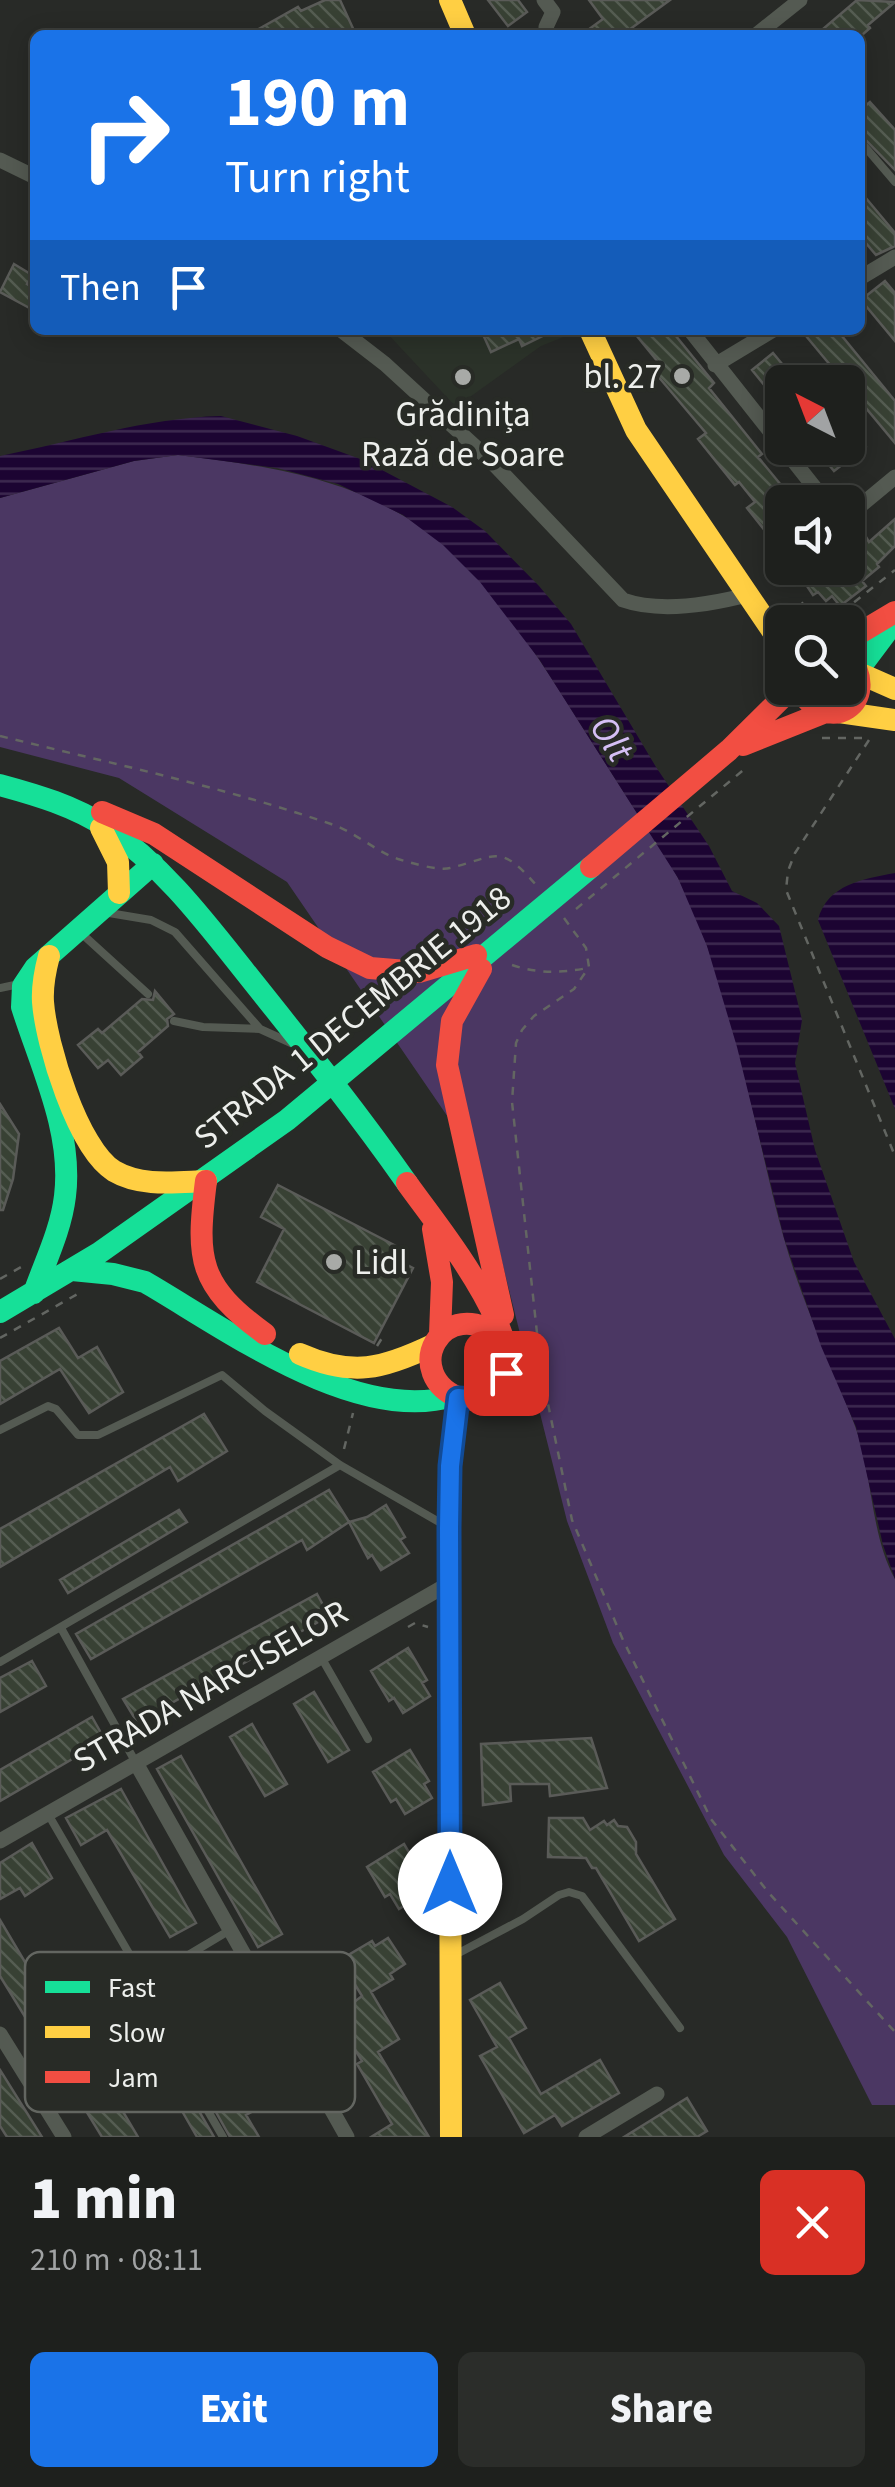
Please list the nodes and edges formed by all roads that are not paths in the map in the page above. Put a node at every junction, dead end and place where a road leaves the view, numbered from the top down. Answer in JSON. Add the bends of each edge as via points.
{"nodes":[{"id":1,"x":450,"y":0,"type":"edge"},
{"id":2,"x":544,"y":0,"type":"edge"},
{"id":3,"x":800,"y":0,"type":"edge"},
{"id":4,"x":463,"y":30,"type":"edge"},
{"id":5,"x":546,"y":30,"type":"edge"},
{"id":6,"x":762,"y":30,"type":"edge"},
{"id":7,"x":865,"y":146,"type":"edge"},
{"id":8,"x":0,"y":160,"type":"edge"},
{"id":9,"x":30,"y":175,"type":"edge"},
{"id":10,"x":895,"y":182,"type":"edge"},
{"id":11,"x":895,"y":257,"type":"edge"},
{"id":12,"x":865,"y":275,"type":"edge"},
{"id":13,"x":347,"y":335,"type":"edge"},
{"id":14,"x":592,"y":335,"type":"edge"},
{"id":15,"x":693,"y":335,"type":"edge"},
{"id":16,"x":765,"y":335,"type":"edge"},
{"id":17,"x":714,"y":365,"type":"junction"},
{"id":18,"x":895,"y":477,"type":"edge"},
{"id":19,"x":812,"y":485,"type":"edge"},
{"id":20,"x":865,"y":502,"type":"edge"},
{"id":21,"x":751,"y":594,"type":"junction"},
{"id":22,"x":765,"y":605,"type":"edge"},
{"id":23,"x":895,"y":612,"type":"edge"},
{"id":24,"x":765,"y":617,"type":"edge"},
{"id":25,"x":895,"y":622,"type":"edge"},
{"id":26,"x":865,"y":630,"type":"edge"},
{"id":27,"x":865,"y":656,"type":"edge"},
{"id":28,"x":865,"y":671,"type":"edge"},
{"id":29,"x":895,"y":689,"type":"edge"},
{"id":30,"x":778,"y":705,"type":"edge"},
{"id":31,"x":814,"y":705,"type":"edge"},
{"id":32,"x":847,"y":705,"type":"edge"},
{"id":33,"x":831,"y":712,"type":"junction"},
{"id":34,"x":893,"y":724,"type":"edge"},
{"id":35,"x":729,"y":750,"type":"junction"},
{"id":36,"x":0,"y":785,"type":"edge"},
{"id":37,"x":53,"y":800,"type":"junction"},
{"id":38,"x":95,"y":820,"type":"junction"},
{"id":39,"x":153,"y":864,"type":"junction"},
{"id":40,"x":119,"y":893,"type":"junction"},
{"id":41,"x":100,"y":911,"type":"junction"},
{"id":42,"x":77,"y":930,"type":"junction"},
{"id":43,"x":50,"y":955,"type":"junction"},
{"id":44,"x":503,"y":956,"type":"junction"},
{"id":45,"x":23,"y":982,"type":"junction"},
{"id":46,"x":0,"y":988,"type":"edge"},
{"id":47,"x":148,"y":994,"type":"dead end"},
{"id":48,"x":174,"y":1021,"type":"dead end"},
{"id":49,"x":260,"y":1029,"type":"junction"},
{"id":50,"x":306,"y":1050,"type":"junction"},
{"id":51,"x":206,"y":1181,"type":"junction"},
{"id":52,"x":420,"y":1202,"type":"junction"},
{"id":53,"x":76,"y":1281,"type":"junction"},
{"id":54,"x":34,"y":1292,"type":"junction"},
{"id":55,"x":0,"y":1312,"type":"edge"},
{"id":56,"x":436,"y":1339,"type":"junction"},
{"id":57,"x":505,"y":1344,"type":"junction"},
{"id":58,"x":456,"y":1397,"type":"junction"},
{"id":59,"x":0,"y":1430,"type":"edge"},
{"id":60,"x":340,"y":1466,"type":"junction"},
{"id":61,"x":449,"y":1528,"type":"junction"},
{"id":62,"x":450,"y":1582,"type":"junction"},
{"id":63,"x":60,"y":1628,"type":"junction"},
{"id":64,"x":321,"y":1657,"type":"junction"},
{"id":65,"x":0,"y":1662,"type":"edge"},
{"id":66,"x":368,"y":1739,"type":"dead end"},
{"id":67,"x":136,"y":1763,"type":"junction"},
{"id":68,"x":48,"y":1814,"type":"junction"},
{"id":69,"x":0,"y":1841,"type":"edge"},
{"id":70,"x":230,"y":1930,"type":"junction"},
{"id":71,"x":128,"y":1952,"type":"edge"},
{"id":72,"x":193,"y":1952,"type":"edge"},
{"id":73,"x":242,"y":1952,"type":"edge"},
{"id":74,"x":451,"y":1957,"type":"junction"},
{"id":75,"x":680,"y":2028,"type":"dead end"},
{"id":76,"x":0,"y":2034,"type":"edge"},
{"id":77,"x":25,"y":2074,"type":"edge"},
{"id":78,"x":657,"y":2094,"type":"dead end"},
{"id":79,"x":48,"y":2112,"type":"edge"},
{"id":80,"x":208,"y":2112,"type":"edge"},
{"id":81,"x":333,"y":2112,"type":"edge"},
{"id":82,"x":64,"y":2137,"type":"edge"},
{"id":83,"x":223,"y":2137,"type":"edge"},
{"id":84,"x":347,"y":2137,"type":"edge"},
{"id":85,"x":452,"y":2137,"type":"edge"},
{"id":86,"x":586,"y":2137,"type":"edge"}],
"edges":[{"from":1,"to":4,"type":"main road"},
{"from":2,"to":5,"type":"street","via":[[554,12]]},
{"from":3,"to":6,"type":"street"},
{"from":7,"to":10,"type":"lane"},
{"from":8,"to":9,"type":"street"},
{"from":11,"to":12,"type":"street"},
{"from":13,"to":21,"type":"street","via":[[492,462],[622,600],[650,606]]},
{"from":14,"to":21,"type":"main road","via":[[636,430]]},
{"from":15,"to":17,"type":"street"},
{"from":16,"to":17,"type":"street"},
{"from":17,"to":19,"type":"street"},
{"from":18,"to":20,"type":"street"},
{"from":21,"to":22,"type":"main road"},
{"from":21,"to":24,"type":"main road"},
{"from":23,"to":26,"type":"main road"},
{"from":25,"to":27,"type":"main road"},
{"from":28,"to":29,"type":"main road"},
{"from":30,"to":35,"type":"main road","name":"STRADA 1 DECEMBRIE 1918"},
{"from":31,"to":33,"type":"main road"},
{"from":32,"to":33,"type":"main road"},
{"from":33,"to":34,"type":"main road"},
{"from":33,"to":35,"type":"main road","name":"STRADA 1 DECEMBRIE 1918"},
{"from":35,"to":44,"type":"main road","name":"STRADA 1 DECEMBRIE 1918"},
{"from":36,"to":37,"type":"main road"},
{"from":37,"to":38,"type":"main road"},
{"from":37,"to":44,"type":"main road","via":[[154,834],[370,968],[419,972]]},
{"from":38,"to":39,"type":"main road"},
{"from":38,"to":40,"type":"main road","via":[[118,862]]},
{"from":39,"to":40,"type":"main road"},
{"from":39,"to":50,"type":"main road"},
{"from":40,"to":41,"type":"main road"},
{"from":41,"to":42,"type":"main road"},
{"from":41,"to":49,"type":"lane","via":[[151,920],[175,932]]},
{"from":42,"to":43,"type":"main road"},
{"from":42,"to":47,"type":"lane"},
{"from":43,"to":45,"type":"main road"},
{"from":43,"to":51,"type":"main road","via":[[40,997],[74,1118],[91,1152],[105,1166],[140,1180]]},
{"from":44,"to":51,"type":"main road","name":"STRADA 1 DECEMBRIE 1918"},
{"from":44,"to":57,"type":"main road","via":[[472,982],[452,1020],[447,1064]]},
{"from":45,"to":46,"type":"lane"},
{"from":45,"to":54,"type":"main road","via":[[22,1007],[67,1170],[62,1212]]},
{"from":48,"to":49,"type":"lane"},
{"from":49,"to":50,"type":"lane"},
{"from":50,"to":52,"type":"main road"},
{"from":51,"to":53,"type":"main road","name":"STRADA 1 DECEMBRIE 1918"},
{"from":51,"to":56,"type":"main road","via":[[200,1249],[206,1275],[248,1322],[315,1362],[350,1370],[391,1364]]},
{"from":52,"to":56,"type":"main road","via":[[444,1274]]},
{"from":52,"to":57,"type":"main road","via":[[476,1282]]},
{"from":53,"to":54,"type":"main road","name":"STRADA 1 DECEMBRIE 1918"},
{"from":53,"to":58,"type":"main road","via":[[113,1274],[145,1282],[304,1374],[358,1392],[420,1403]]},
{"from":54,"to":55,"type":"main road","name":"STRADA 1 DECEMBRIE 1918"},
{"from":56,"to":57,"type":"main road","via":[[472,1320]]},
{"from":56,"to":58,"type":"main road","via":[[430,1369]]},
{"from":57,"to":58,"type":"main road","via":[[506,1373],[492,1392]]},
{"from":58,"to":61,"type":"main road"},
{"from":59,"to":60,"type":"lane","via":[[48,1406],[78,1435],[98,1435],[222,1375]]},
{"from":60,"to":61,"type":"lane"},
{"from":60,"to":63,"type":"lane"},
{"from":61,"to":62,"type":"main road"},
{"from":62,"to":64,"type":"street","name":"STRADA NARCISELOR"},
{"from":62,"to":74,"type":"main road"},
{"from":63,"to":65,"type":"lane"},
{"from":63,"to":67,"type":"lane"},
{"from":64,"to":66,"type":"lane"},
{"from":64,"to":67,"type":"street","name":"STRADA NARCISELOR"},
{"from":67,"to":68,"type":"street","name":"STRADA NARCISELOR"},
{"from":67,"to":70,"type":"street"},
{"from":68,"to":69,"type":"street","name":"STRADA NARCISELOR"},
{"from":68,"to":71,"type":"lane"},
{"from":70,"to":72,"type":"lane"},
{"from":70,"to":73,"type":"street"},
{"from":74,"to":75,"type":"lane","via":[[558,1894],[582,1896]]},
{"from":74,"to":85,"type":"main road"},
{"from":76,"to":77,"type":"street"},
{"from":78,"to":86,"type":"street"},
{"from":79,"to":82,"type":"street"},
{"from":80,"to":83,"type":"lane"},
{"from":81,"to":84,"type":"street"}]}
